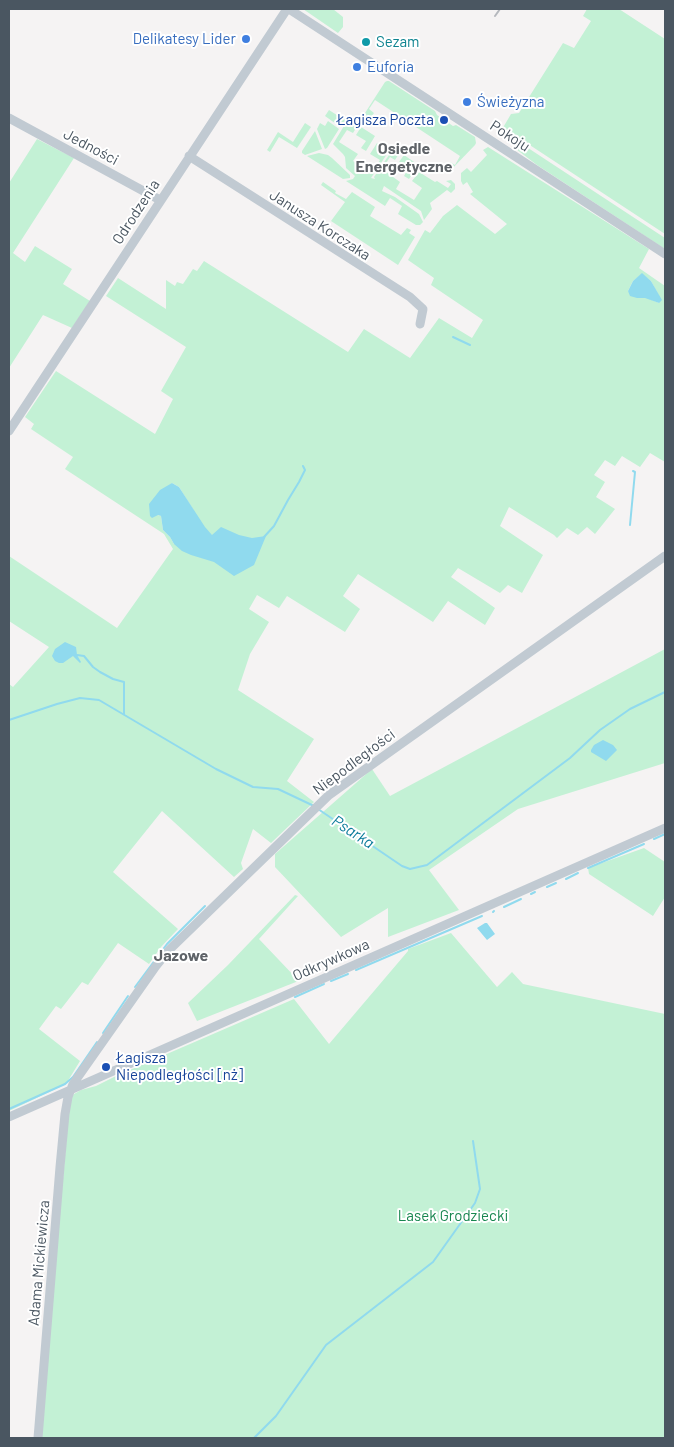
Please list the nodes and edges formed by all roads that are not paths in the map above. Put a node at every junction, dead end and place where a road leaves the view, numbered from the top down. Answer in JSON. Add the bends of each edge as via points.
{"nodes":[{"id":1,"x":288,"y":9,"type":"edge"},
{"id":2,"x":9,"y":118,"type":"edge"},
{"id":3,"x":189,"y":156,"type":"junction"},
{"id":4,"x":160,"y":200,"type":"junction"},
{"id":5,"x":665,"y":254,"type":"edge"},
{"id":6,"x":420,"y":324,"type":"dead end"},
{"id":7,"x":9,"y":431,"type":"edge"},
{"id":8,"x":665,"y":556,"type":"edge"},
{"id":9,"x":665,"y":828,"type":"edge"},
{"id":10,"x":70,"y":1090,"type":"junction"},
{"id":11,"x":9,"y":1117,"type":"edge"},
{"id":12,"x":38,"y":1438,"type":"edge"}],
"edges":[{"from":1,"to":3,"type":"street","name":"Odrodzenia"},
{"from":1,"to":5,"type":"street","name":"Pokoju"},
{"from":2,"to":4,"type":"street","name":"Jedności"},
{"from":3,"to":4,"type":"street","name":"Odrodzenia"},
{"from":3,"to":6,"type":"street","name":"Janusza Korczaka","via":[[410,297],[423,309]]},
{"from":4,"to":7,"type":"street","name":"Odrodzenia"},
{"from":8,"to":10,"type":"street","name":"Niepodległości","via":[[321,803],[169,950]]},
{"from":9,"to":10,"type":"street","name":"Odkrywkowa"},
{"from":10,"to":11,"type":"street","name":"Odkrywkowa"},
{"from":10,"to":12,"type":"street","name":"Adama Mickiewicza","via":[[65,1114]]}]}
